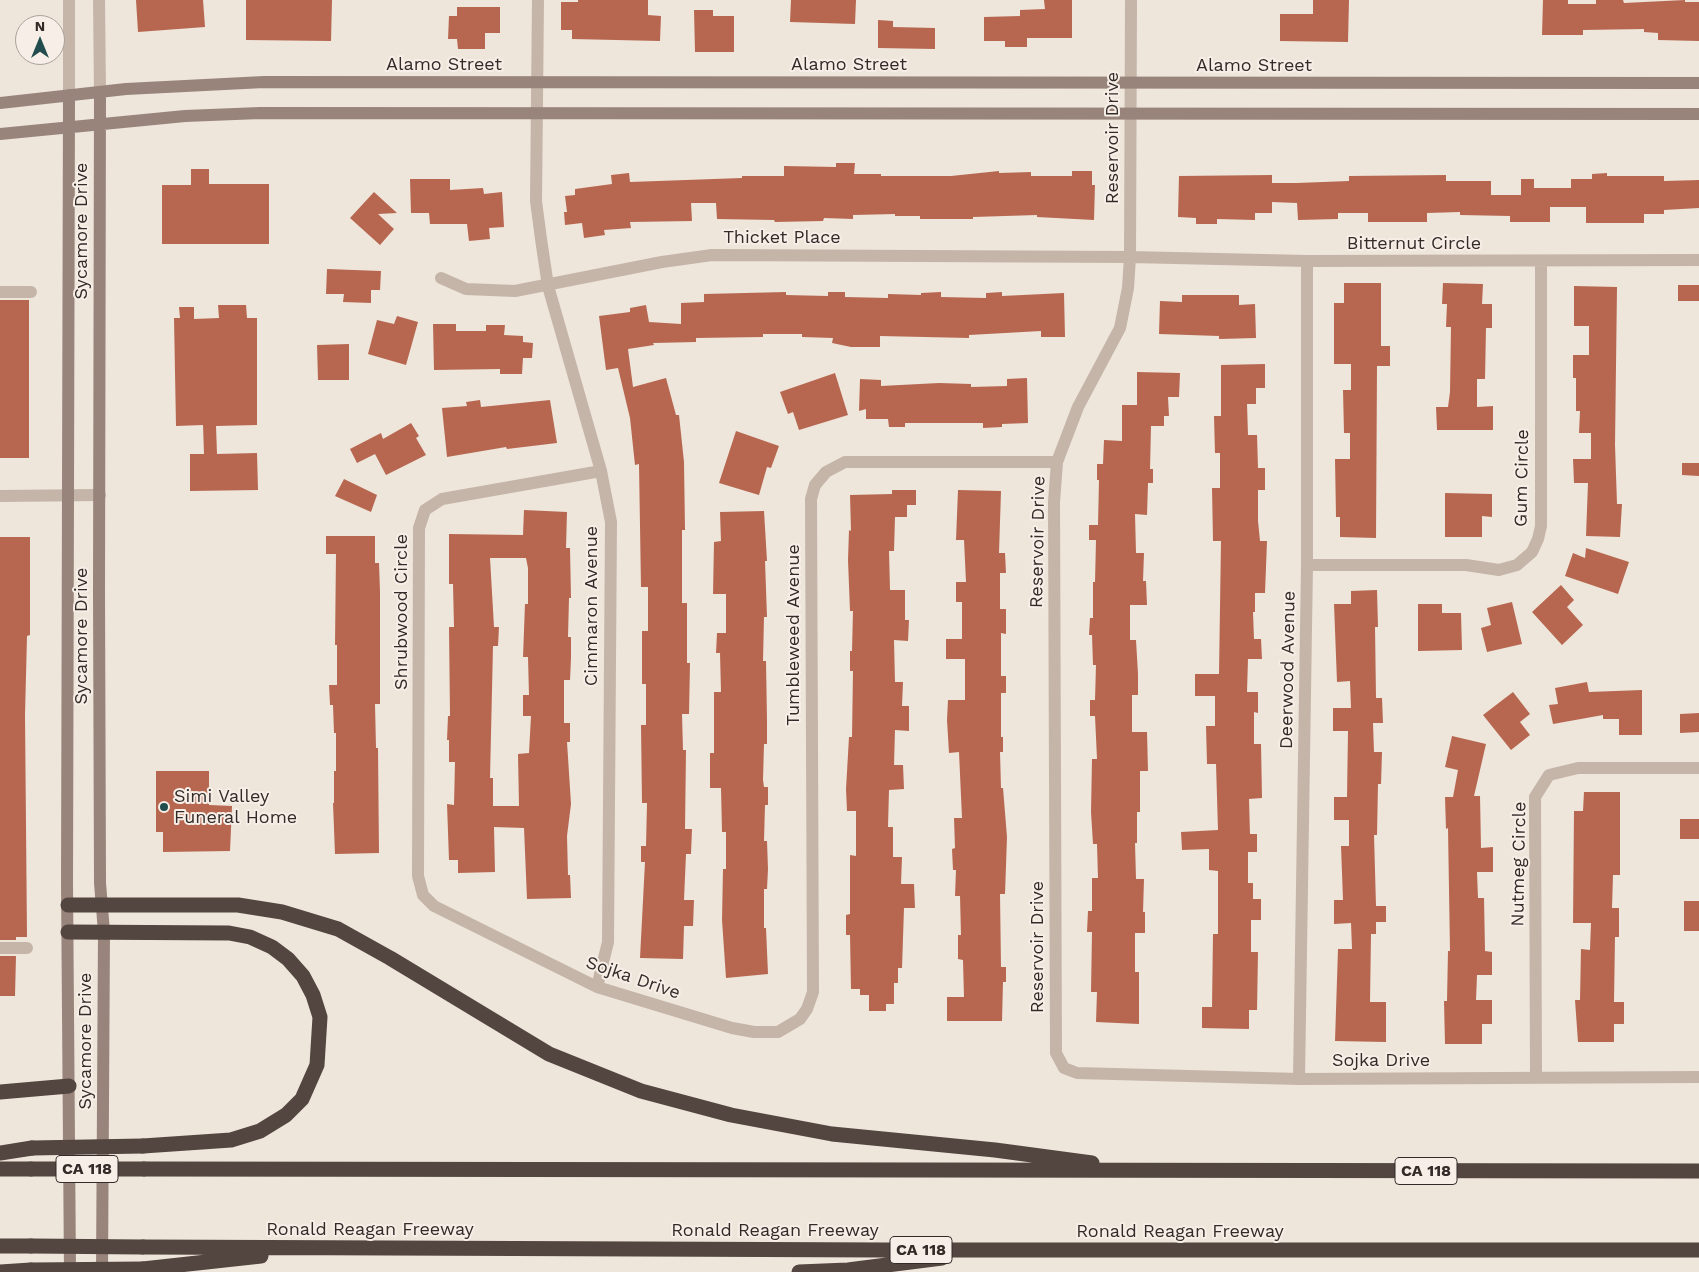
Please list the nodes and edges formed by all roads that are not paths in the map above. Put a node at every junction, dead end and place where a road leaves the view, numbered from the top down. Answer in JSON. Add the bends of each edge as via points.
{"nodes":[{"id":1,"x":69,"y":0,"type":"edge"},
{"id":2,"x":99,"y":0,"type":"edge"},
{"id":3,"x":538,"y":0,"type":"edge"},
{"id":4,"x":1131,"y":0,"type":"edge"},
{"id":5,"x":538,"y":82,"type":"junction"},
{"id":6,"x":1130,"y":83,"type":"junction"},
{"id":7,"x":1699,"y":83,"type":"edge"},
{"id":8,"x":100,"y":92,"type":"junction"},
{"id":9,"x":69,"y":95,"type":"junction"},
{"id":10,"x":0,"y":103,"type":"edge"},
{"id":11,"x":536,"y":113,"type":"junction"},
{"id":12,"x":1699,"y":114,"type":"edge"},
{"id":13,"x":1130,"y":115,"type":"junction"},
{"id":14,"x":99,"y":124,"type":"junction"},
{"id":15,"x":69,"y":127,"type":"junction"},
{"id":16,"x":0,"y":134,"type":"edge"},
{"id":17,"x":1130,"y":257,"type":"junction"},
{"id":18,"x":1699,"y":260,"type":"edge"},
{"id":19,"x":1307,"y":261,"type":"junction"},
{"id":20,"x":1540,"y":261,"type":"junction"},
{"id":21,"x":440,"y":278,"type":"dead end"},
{"id":22,"x":548,"y":286,"type":"junction"},
{"id":23,"x":0,"y":292,"type":"edge"},
{"id":24,"x":31,"y":292,"type":"dead end"},
{"id":25,"x":1057,"y":462,"type":"junction"},
{"id":26,"x":601,"y":471,"type":"junction"},
{"id":27,"x":69,"y":495,"type":"junction"},
{"id":28,"x":100,"y":495,"type":"junction"},
{"id":29,"x":0,"y":496,"type":"edge"},
{"id":30,"x":1307,"y":565,"type":"junction"},
{"id":31,"x":1699,"y":768,"type":"edge"},
{"id":32,"x":423,"y":895,"type":"joint"},
{"id":33,"x":68,"y":904,"type":"junction"},
{"id":34,"x":102,"y":905,"type":"junction"},
{"id":35,"x":68,"y":932,"type":"junction"},
{"id":36,"x":104,"y":932,"type":"junction"},
{"id":37,"x":0,"y":948,"type":"edge"},
{"id":38,"x":27,"y":948,"type":"dead end"},
{"id":39,"x":597,"y":987,"type":"junction"},
{"id":40,"x":790,"y":1027,"type":"joint"},
{"id":41,"x":1064,"y":1068,"type":"joint"},
{"id":42,"x":1699,"y":1076,"type":"edge"},
{"id":43,"x":1536,"y":1077,"type":"junction"},
{"id":44,"x":1299,"y":1079,"type":"junction"},
{"id":45,"x":69,"y":1086,"type":"junction"},
{"id":46,"x":0,"y":1092,"type":"edge"},
{"id":47,"x":0,"y":1153,"type":"edge"},
{"id":48,"x":0,"y":1169,"type":"edge"},
{"id":49,"x":1153,"y":1171,"type":"junction"},
{"id":50,"x":1699,"y":1171,"type":"edge"},
{"id":51,"x":0,"y":1246,"type":"edge"},
{"id":52,"x":328,"y":1248,"type":"junction"},
{"id":53,"x":1009,"y":1250,"type":"junction"},
{"id":54,"x":1699,"y":1250,"type":"edge"},
{"id":55,"x":0,"y":1272,"type":"edge"},
{"id":56,"x":70,"y":1272,"type":"edge"},
{"id":57,"x":102,"y":1272,"type":"edge"},
{"id":58,"x":799,"y":1272,"type":"edge"}],
"edges":[{"from":1,"to":9,"type":"street","name":"Sycamore Drive"},
{"from":2,"to":8,"type":"street","name":"Sycamore Drive"},
{"from":3,"to":5,"type":"street","name":"Cimmaron Avenue"},
{"from":4,"to":6,"type":"street","name":"Reservoir Drive"},
{"from":5,"to":6,"type":"main road","name":"Alamo Street"},
{"from":5,"to":8,"type":"main road","name":"Alamo Street","via":[[264,82]]},
{"from":5,"to":11,"type":"street","name":"Cimmaron Avenue"},
{"from":6,"to":7,"type":"main road","name":"Alamo Street"},
{"from":6,"to":13,"type":"street","name":"Reservoir Drive"},
{"from":8,"to":9,"type":"main road","name":"Alamo Street"},
{"from":8,"to":14,"type":"main road","name":"Sycamore Drive"},
{"from":9,"to":10,"type":"main road","name":"Alamo Street"},
{"from":9,"to":15,"type":"main road","name":"Sycamore Drive"},
{"from":11,"to":13,"type":"main road"},
{"from":11,"to":14,"type":"main road","via":[[260,113]]},
{"from":11,"to":22,"type":"street","name":"Cimmaron Avenue","via":[[536,200]]},
{"from":12,"to":13,"type":"main road"},
{"from":13,"to":17,"type":"street","name":"Reservoir Drive"},
{"from":14,"to":15,"type":"main road"},
{"from":14,"to":28,"type":"main road","name":"Sycamore Drive"},
{"from":15,"to":16,"type":"main road"},
{"from":15,"to":27,"type":"main road","name":"Sycamore Drive"},
{"from":17,"to":19,"type":"street","name":"Bitternut Circle"},
{"from":17,"to":22,"type":"street","name":"Thicket Place","via":[[712,255]]},
{"from":17,"to":25,"type":"street","name":"Reservoir Drive","via":[[1120,328],[1078,407]]},
{"from":18,"to":20,"type":"street","name":"Bitternut Circle"},
{"from":19,"to":20,"type":"street","name":"Bitternut Circle"},
{"from":19,"to":30,"type":"street","name":"Deerwood Avenue"},
{"from":20,"to":30,"type":"street","name":"Gum Circle","via":[[1540,526],[1532,552],[1517,565],[1499,570],[1466,565]]},
{"from":21,"to":22,"type":"street","name":"Thicket Place","via":[[466,289],[488,291]]},
{"from":22,"to":26,"type":"street","name":"Cimmaron Avenue"},
{"from":23,"to":24,"type":"street"},
{"from":25,"to":40,"type":"street","name":"Tumbleweed Avenue","via":[[845,462],[826,472],[815,484],[811,499],[813,992],[807,1010]]},
{"from":25,"to":41,"type":"street","name":"Reservoir Drive","via":[[1054,502],[1056,1053]]},
{"from":26,"to":32,"type":"street","name":"Shrubwood Circle","via":[[442,499],[426,510],[419,528],[418,876]]},
{"from":26,"to":39,"type":"street","name":"Cimmaron Avenue","via":[[611,522],[608,942]]},
{"from":27,"to":28,"type":"street"},
{"from":27,"to":29,"type":"street"},
{"from":27,"to":33,"type":"main road","name":"Sycamore Drive"},
{"from":28,"to":34,"type":"main road","name":"Sycamore Drive"},
{"from":30,"to":44,"type":"street","name":"Deerwood Avenue"},
{"from":31,"to":43,"type":"street","name":"Nutmeg Circle","via":[[1578,768],[1549,775],[1535,797]]},
{"from":32,"to":39,"type":"street","name":"Sojka Drive","via":[[434,906]]},
{"from":33,"to":34,"type":"highway"},
{"from":33,"to":35,"type":"main road","name":"Sycamore Drive"},
{"from":34,"to":36,"type":"main road","name":"Sycamore Drive"},
{"from":34,"to":49,"type":"highway","via":[[238,905],[282,912],[338,929],[549,1054],[641,1091],[730,1115],[832,1134],[996,1150]]},
{"from":35,"to":36,"type":"highway"},
{"from":35,"to":45,"type":"main road","name":"Sycamore Drive"},
{"from":36,"to":47,"type":"highway","bridge":true,"via":[[230,933],[250,937],[272,947],[303,976],[320,1017],[317,1065],[311,1082],[302,1099],[286,1115],[260,1131],[231,1140],[32,1148]]},
{"from":36,"to":57,"type":"main road","name":"Sycamore Drive"},
{"from":37,"to":38,"type":"street"},
{"from":39,"to":40,"type":"street","name":"Sojka Drive","via":[[754,1032],[778,1032]]},
{"from":41,"to":44,"type":"street","name":"Sojka Drive","via":[[1077,1073]]},
{"from":42,"to":43,"type":"street","name":"Sojka Drive"},
{"from":43,"to":44,"type":"street","name":"Sojka Drive"},
{"from":45,"to":46,"type":"highway"},
{"from":45,"to":56,"type":"main road","name":"Sycamore Drive"},
{"from":48,"to":49,"type":"highway","number":"CA 118","bridge":true},
{"from":49,"to":50,"type":"highway","number":"CA 118"},
{"from":51,"to":52,"type":"highway","name":"Ronald Reagan Freeway","number":"CA 118","bridge":true},
{"from":52,"to":53,"type":"highway","name":"Ronald Reagan Freeway","number":"CA 118"},
{"from":52,"to":55,"type":"highway","bridge":true,"via":[[143,1269]]},
{"from":53,"to":54,"type":"highway","name":"Ronald Reagan Freeway","number":"CA 118"},
{"from":53,"to":58,"type":"highway","via":[[848,1270]]}]}
